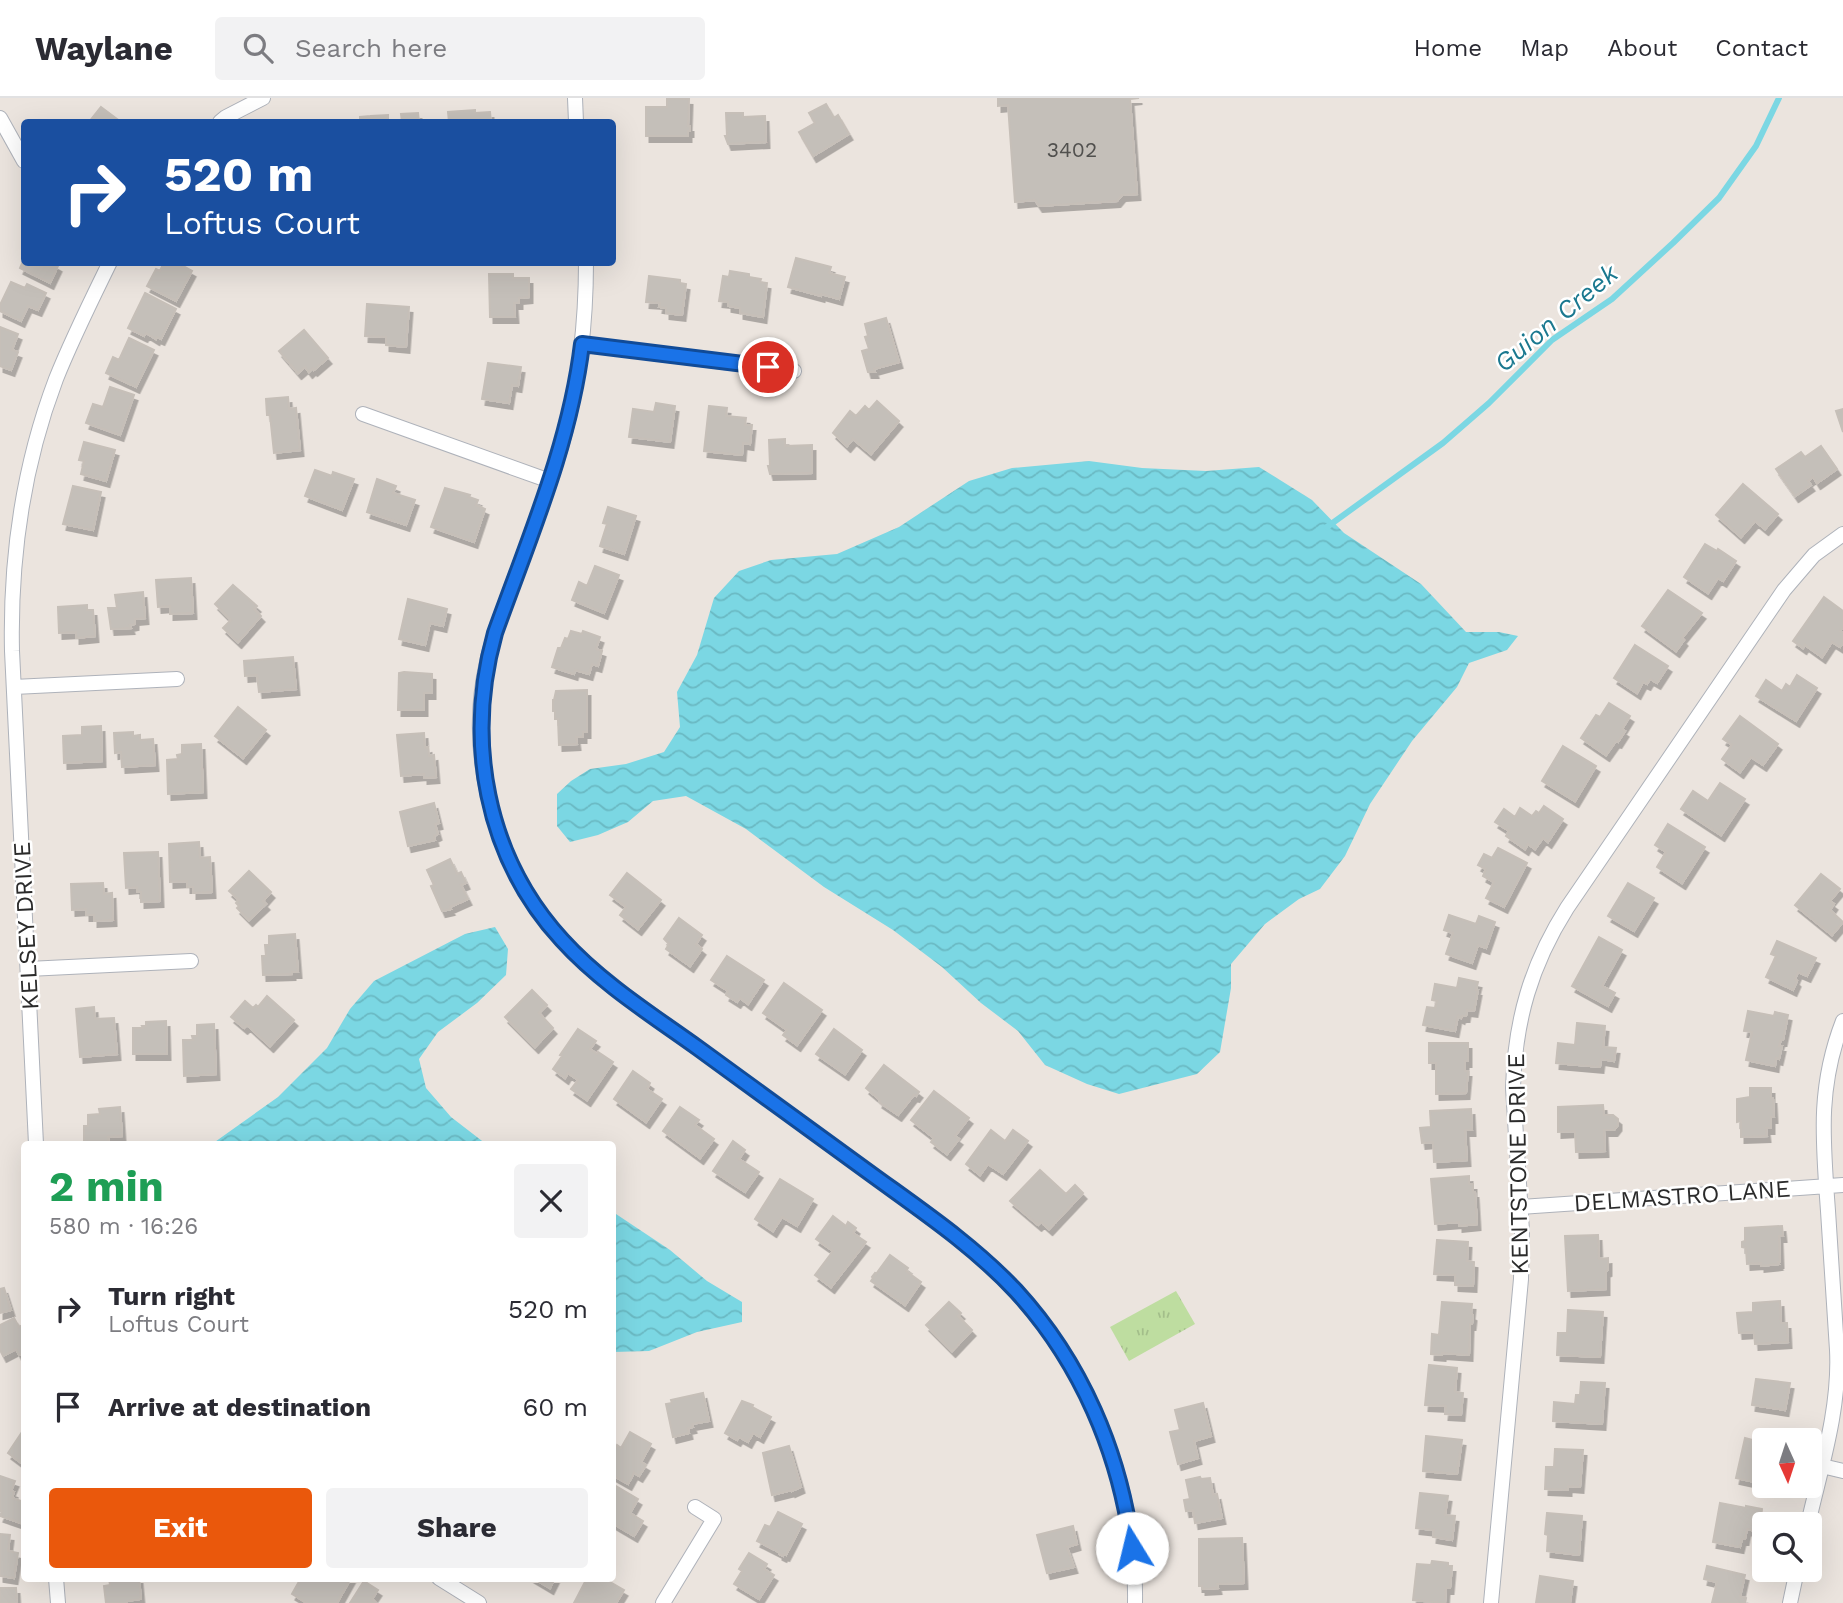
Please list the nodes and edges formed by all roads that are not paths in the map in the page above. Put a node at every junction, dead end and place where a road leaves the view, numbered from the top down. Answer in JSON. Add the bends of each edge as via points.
{"nodes":[{"id":1,"x":263,"y":98,"type":"edge"},
{"id":2,"x":575,"y":98,"type":"edge"},
{"id":3,"x":0,"y":117,"type":"edge"},
{"id":4,"x":224,"y":119,"type":"edge"},
{"id":5,"x":576,"y":119,"type":"edge"},
{"id":6,"x":21,"y":156,"type":"edge"},
{"id":7,"x":108,"y":266,"type":"edge"},
{"id":8,"x":586,"y":266,"type":"edge"},
{"id":9,"x":582,"y":344,"type":"junction"},
{"id":10,"x":794,"y":371,"type":"dead end"},
{"id":11,"x":363,"y":414,"type":"dead end"},
{"id":12,"x":550,"y":481,"type":"junction"},
{"id":13,"x":1843,"y":534,"type":"edge"},
{"id":14,"x":177,"y":678,"type":"dead end"},
{"id":15,"x":14,"y":687,"type":"junction"},
{"id":16,"x":191,"y":961,"type":"dead end"},
{"id":17,"x":28,"y":969,"type":"junction"},
{"id":18,"x":1843,"y":1021,"type":"edge"},
{"id":19,"x":36,"y":1141,"type":"edge"},
{"id":20,"x":1843,"y":1185,"type":"edge"},
{"id":21,"x":1826,"y":1186,"type":"junction"},
{"id":22,"x":1521,"y":1207,"type":"junction"},
{"id":23,"x":1822,"y":1466,"type":"joint"},
{"id":24,"x":1843,"y":1471,"type":"edge"},
{"id":25,"x":695,"y":1507,"type":"dead end"},
{"id":26,"x":56,"y":1582,"type":"edge"},
{"id":27,"x":446,"y":1582,"type":"edge"},
{"id":28,"x":1794,"y":1582,"type":"edge"},
{"id":29,"x":58,"y":1603,"type":"edge"},
{"id":30,"x":480,"y":1603,"type":"edge"},
{"id":31,"x":663,"y":1603,"type":"edge"},
{"id":32,"x":1135,"y":1603,"type":"edge"},
{"id":33,"x":1491,"y":1603,"type":"edge"},
{"id":34,"x":1790,"y":1603,"type":"edge"}],
"edges":[{"from":1,"to":4,"type":"street"},
{"from":2,"to":5,"type":"street"},
{"from":3,"to":6,"type":"street"},
{"from":7,"to":15,"type":"street","name":"KELSEY DRIVE","via":[[57,378],[26,482],[13,573]]},
{"from":8,"to":9,"type":"street"},
{"from":9,"to":10,"type":"street"},
{"from":9,"to":12,"type":"street","via":[[568,422]]},
{"from":11,"to":12,"type":"street"},
{"from":12,"to":32,"type":"street","via":[[495,633],[482,700],[481,739],[488,793],[514,870],[554,930],[594,971],[945,1228],[1028,1305],[1085,1391],[1113,1459],[1132,1548]]},
{"from":13,"to":22,"type":"street","name":"KENTSTONE DRIVE","via":[[1814,555],[1784,590],[1567,908],[1542,952],[1524,1001],[1515,1052]]},
{"from":14,"to":15,"type":"street"},
{"from":15,"to":17,"type":"street","name":"KELSEY DRIVE"},
{"from":16,"to":17,"type":"street"},
{"from":17,"to":19,"type":"street","name":"KELSEY DRIVE"},
{"from":18,"to":21,"type":"street","via":[[1824,1092]]},
{"from":20,"to":21,"type":"street","name":"DELMASTRO LANE"},
{"from":21,"to":22,"type":"street","name":"DELMASTRO LANE"},
{"from":21,"to":23,"type":"street","via":[[1838,1371]]},
{"from":22,"to":33,"type":"street","name":"KENTSTONE DRIVE","via":[[1521,1279]]},
{"from":23,"to":24,"type":"street"},
{"from":25,"to":31,"type":"street","via":[[714,1519]]},
{"from":26,"to":29,"type":"street"},
{"from":27,"to":30,"type":"street"},
{"from":28,"to":34,"type":"street"}]}
